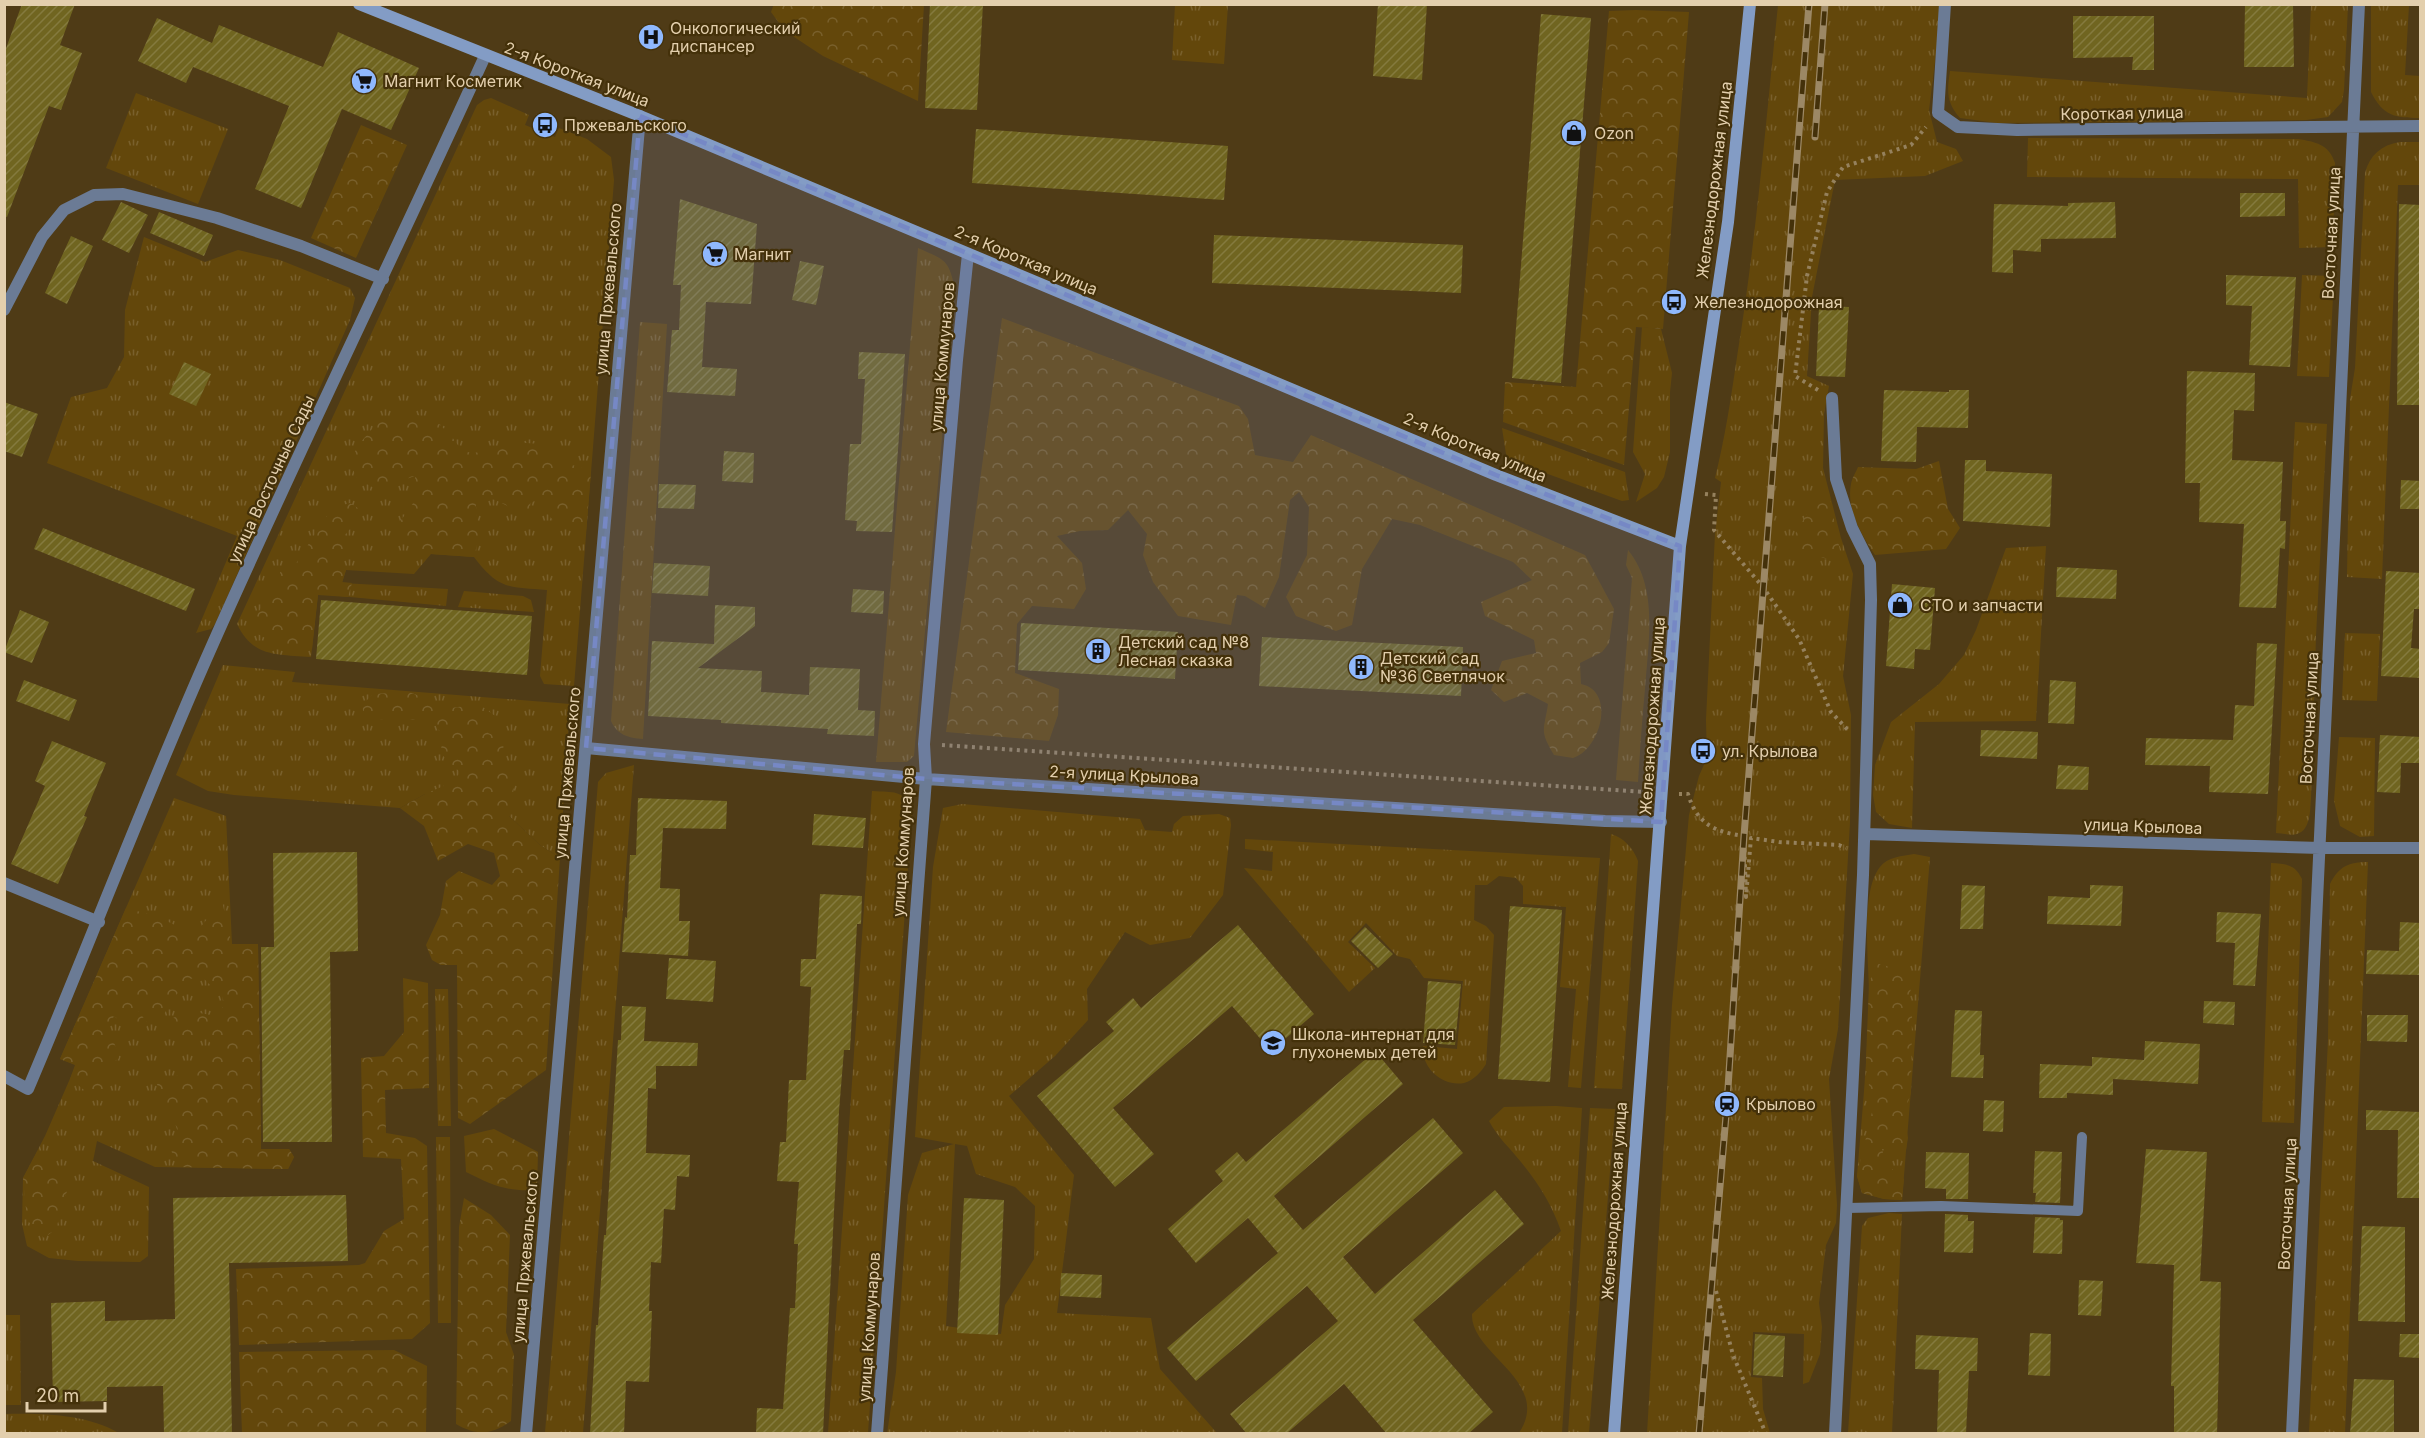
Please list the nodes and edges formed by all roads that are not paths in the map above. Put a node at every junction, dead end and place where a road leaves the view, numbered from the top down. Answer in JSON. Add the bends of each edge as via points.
{"nodes":[{"id":1,"x":359,"y":4,"type":"edge"},
{"id":2,"x":1750,"y":4,"type":"edge"},
{"id":3,"x":1945,"y":4,"type":"edge"},
{"id":4,"x":2359,"y":4,"type":"edge"},
{"id":5,"x":485,"y":56,"type":"junction"},
{"id":6,"x":640,"y":116,"type":"junction"},
{"id":7,"x":2353,"y":126,"type":"junction"},
{"id":8,"x":2421,"y":126,"type":"edge"},
{"id":9,"x":968,"y":254,"type":"junction"},
{"id":10,"x":383,"y":279,"type":"junction"},
{"id":11,"x":4,"y":310,"type":"edge"},
{"id":12,"x":1832,"y":398,"type":"road end"},
{"id":13,"x":1680,"y":546,"type":"junction"},
{"id":14,"x":586,"y":748,"type":"junction"},
{"id":15,"x":926,"y":779,"type":"junction"},
{"id":16,"x":1661,"y":822,"type":"junction"},
{"id":17,"x":1865,"y":834,"type":"junction"},
{"id":18,"x":2320,"y":849,"type":"junction"},
{"id":19,"x":2421,"y":849,"type":"edge"},
{"id":20,"x":4,"y":883,"type":"edge"},
{"id":21,"x":99,"y":922,"type":"junction"},
{"id":22,"x":4,"y":1076,"type":"edge"},
{"id":23,"x":2082,"y":1137,"type":"dead end"},
{"id":24,"x":1847,"y":1208,"type":"junction"},
{"id":25,"x":526,"y":1434,"type":"edge"},
{"id":26,"x":877,"y":1434,"type":"edge"},
{"id":27,"x":1614,"y":1434,"type":"edge"},
{"id":28,"x":1836,"y":1434,"type":"edge"},
{"id":29,"x":2292,"y":1434,"type":"edge"}],
"edges":[{"from":1,"to":5,"type":"main road","name":"2-я Короткая улица"},
{"from":2,"to":13,"type":"main road","name":"Железнодорожная улица","via":[[1728,222]]},
{"from":3,"to":7,"type":"street","name":"Короткая улица","via":[[1938,113],[1958,127],[2017,130]]},
{"from":4,"to":7,"type":"street","name":"Восточная улица"},
{"from":5,"to":6,"type":"main road","name":"2-я Короткая улица"},
{"from":5,"to":10,"type":"street","name":"улица Восточные Сады"},
{"from":6,"to":9,"type":"main road","name":"2-я Короткая улица"},
{"from":6,"to":14,"type":"street","name":"улица Пржевальского"},
{"from":7,"to":8,"type":"street","name":"Короткая улица"},
{"from":7,"to":18,"type":"street","name":"Восточная улица"},
{"from":9,"to":13,"type":"main road","name":"2-я Короткая улица","via":[[1496,475]]},
{"from":9,"to":15,"type":"street","name":"улица Коммунаров","via":[[924,744]]},
{"from":10,"to":11,"type":"street","via":[[217,218],[123,194],[94,195],[64,210],[42,237]]},
{"from":10,"to":21,"type":"street","name":"улица Восточные Сады","via":[[207,656]]},
{"from":12,"to":17,"type":"street","via":[[1836,479],[1852,528],[1870,564]]},
{"from":13,"to":16,"type":"main road","name":"Железнодорожная улица"},
{"from":14,"to":15,"type":"street","name":"2-я улица Крылова"},
{"from":14,"to":25,"type":"street","name":"улица Пржевальского"},
{"from":15,"to":16,"type":"street","name":"2-я улица Крылова"},
{"from":15,"to":26,"type":"street","name":"улица Коммунаров"},
{"from":16,"to":27,"type":"main road","name":"Железнодорожная улица"},
{"from":17,"to":18,"type":"street","name":"улица Крылова"},
{"from":17,"to":24,"type":"street"},
{"from":18,"to":19,"type":"street","name":"улица Крылова"},
{"from":18,"to":29,"type":"street","name":"Восточная улица"},
{"from":20,"to":21,"type":"street"},
{"from":21,"to":22,"type":"street","name":"улица Восточные Сады","via":[[28,1089]]},
{"from":23,"to":24,"type":"lane","via":[[2078,1211],[1941,1206]]},
{"from":24,"to":28,"type":"street"}]}
